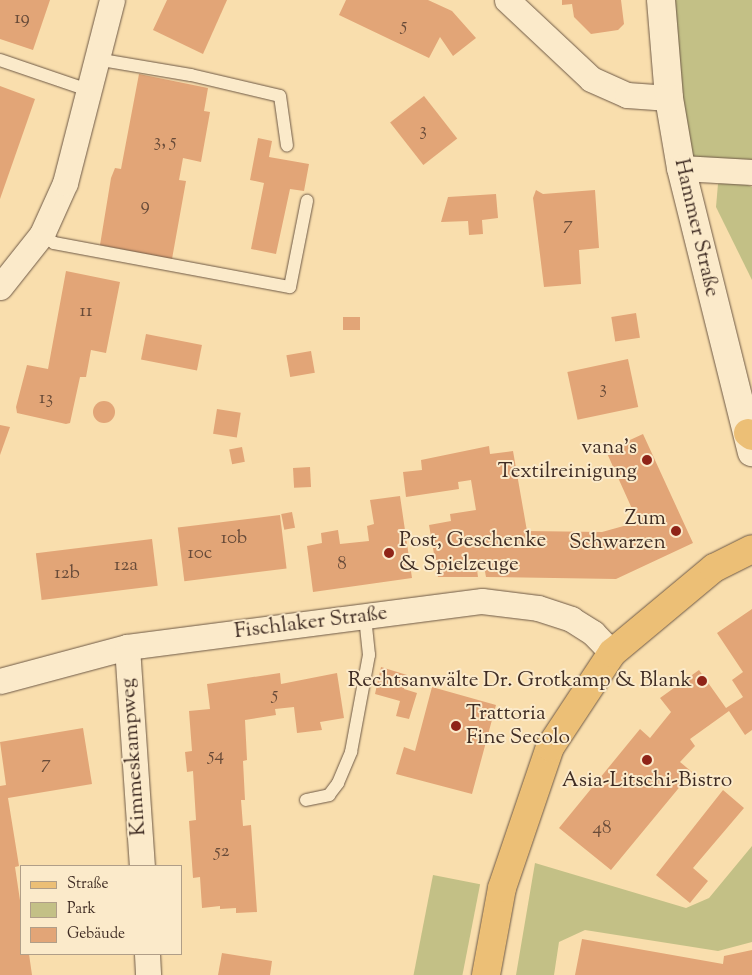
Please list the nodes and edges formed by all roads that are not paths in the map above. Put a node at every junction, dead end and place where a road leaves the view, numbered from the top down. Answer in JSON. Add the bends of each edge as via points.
{"nodes":[{"id":1,"x":112,"y":0,"type":"edge"},
{"id":2,"x":507,"y":0,"type":"edge"},
{"id":3,"x":661,"y":0,"type":"edge"},
{"id":4,"x":96,"y":59,"type":"junction"},
{"id":5,"x":0,"y":60,"type":"edge"},
{"id":6,"x":88,"y":90,"type":"junction"},
{"id":7,"x":669,"y":98,"type":"junction"},
{"id":8,"x":287,"y":146,"type":"dead end"},
{"id":9,"x":681,"y":168,"type":"junction"},
{"id":10,"x":752,"y":172,"type":"edge"},
{"id":11,"x":307,"y":201,"type":"dead end"},
{"id":12,"x":42,"y":234,"type":"junction"},
{"id":13,"x":0,"y":287,"type":"edge"},
{"id":14,"x":750,"y":441,"type":"edge"},
{"id":15,"x":752,"y":549,"type":"edge"},
{"id":16,"x":366,"y":616,"type":"junction"},
{"id":17,"x":127,"y":647,"type":"junction"},
{"id":18,"x":612,"y":654,"type":"junction"},
{"id":19,"x":0,"y":681,"type":"edge"},
{"id":20,"x":306,"y":800,"type":"dead end"},
{"id":21,"x":142,"y":865,"type":"edge"},
{"id":22,"x":147,"y":955,"type":"edge"},
{"id":23,"x":148,"y":975,"type":"edge"},
{"id":24,"x":486,"y":975,"type":"edge"}],
"edges":[{"from":1,"to":4,"type":"street"},
{"from":2,"to":7,"type":"street","via":[[591,79],[627,94]]},
{"from":3,"to":7,"type":"main road","name":"Hammer Straße"},
{"from":4,"to":6,"type":"street"},
{"from":4,"to":8,"type":"lane","via":[[191,75],[280,96]]},
{"from":5,"to":6,"type":"lane"},
{"from":6,"to":12,"type":"street","via":[[65,183]]},
{"from":7,"to":9,"type":"main road","name":"Hammer Straße"},
{"from":9,"to":10,"type":"street"},
{"from":9,"to":14,"type":"main road","name":"Hammer Straße"},
{"from":11,"to":12,"type":"lane","via":[[290,287],[54,244]]},
{"from":12,"to":13,"type":"street"},
{"from":15,"to":18,"type":"main road","via":[[714,568]]},
{"from":16,"to":17,"type":"street","name":"Fischlaker Straße"},
{"from":16,"to":18,"type":"street","name":"Fischlaker Straße","via":[[482,601],[538,608],[571,619],[594,633]]},
{"from":16,"to":20,"type":"lane","via":[[369,655],[351,752],[338,783],[329,795]]},
{"from":17,"to":19,"type":"street","name":"Fischlaker Straße"},
{"from":17,"to":21,"type":"street","name":"Kimmeskampweg"},
{"from":18,"to":24,"type":"main road","via":[[550,747],[502,888]]},
{"from":22,"to":23,"type":"street"}]}
